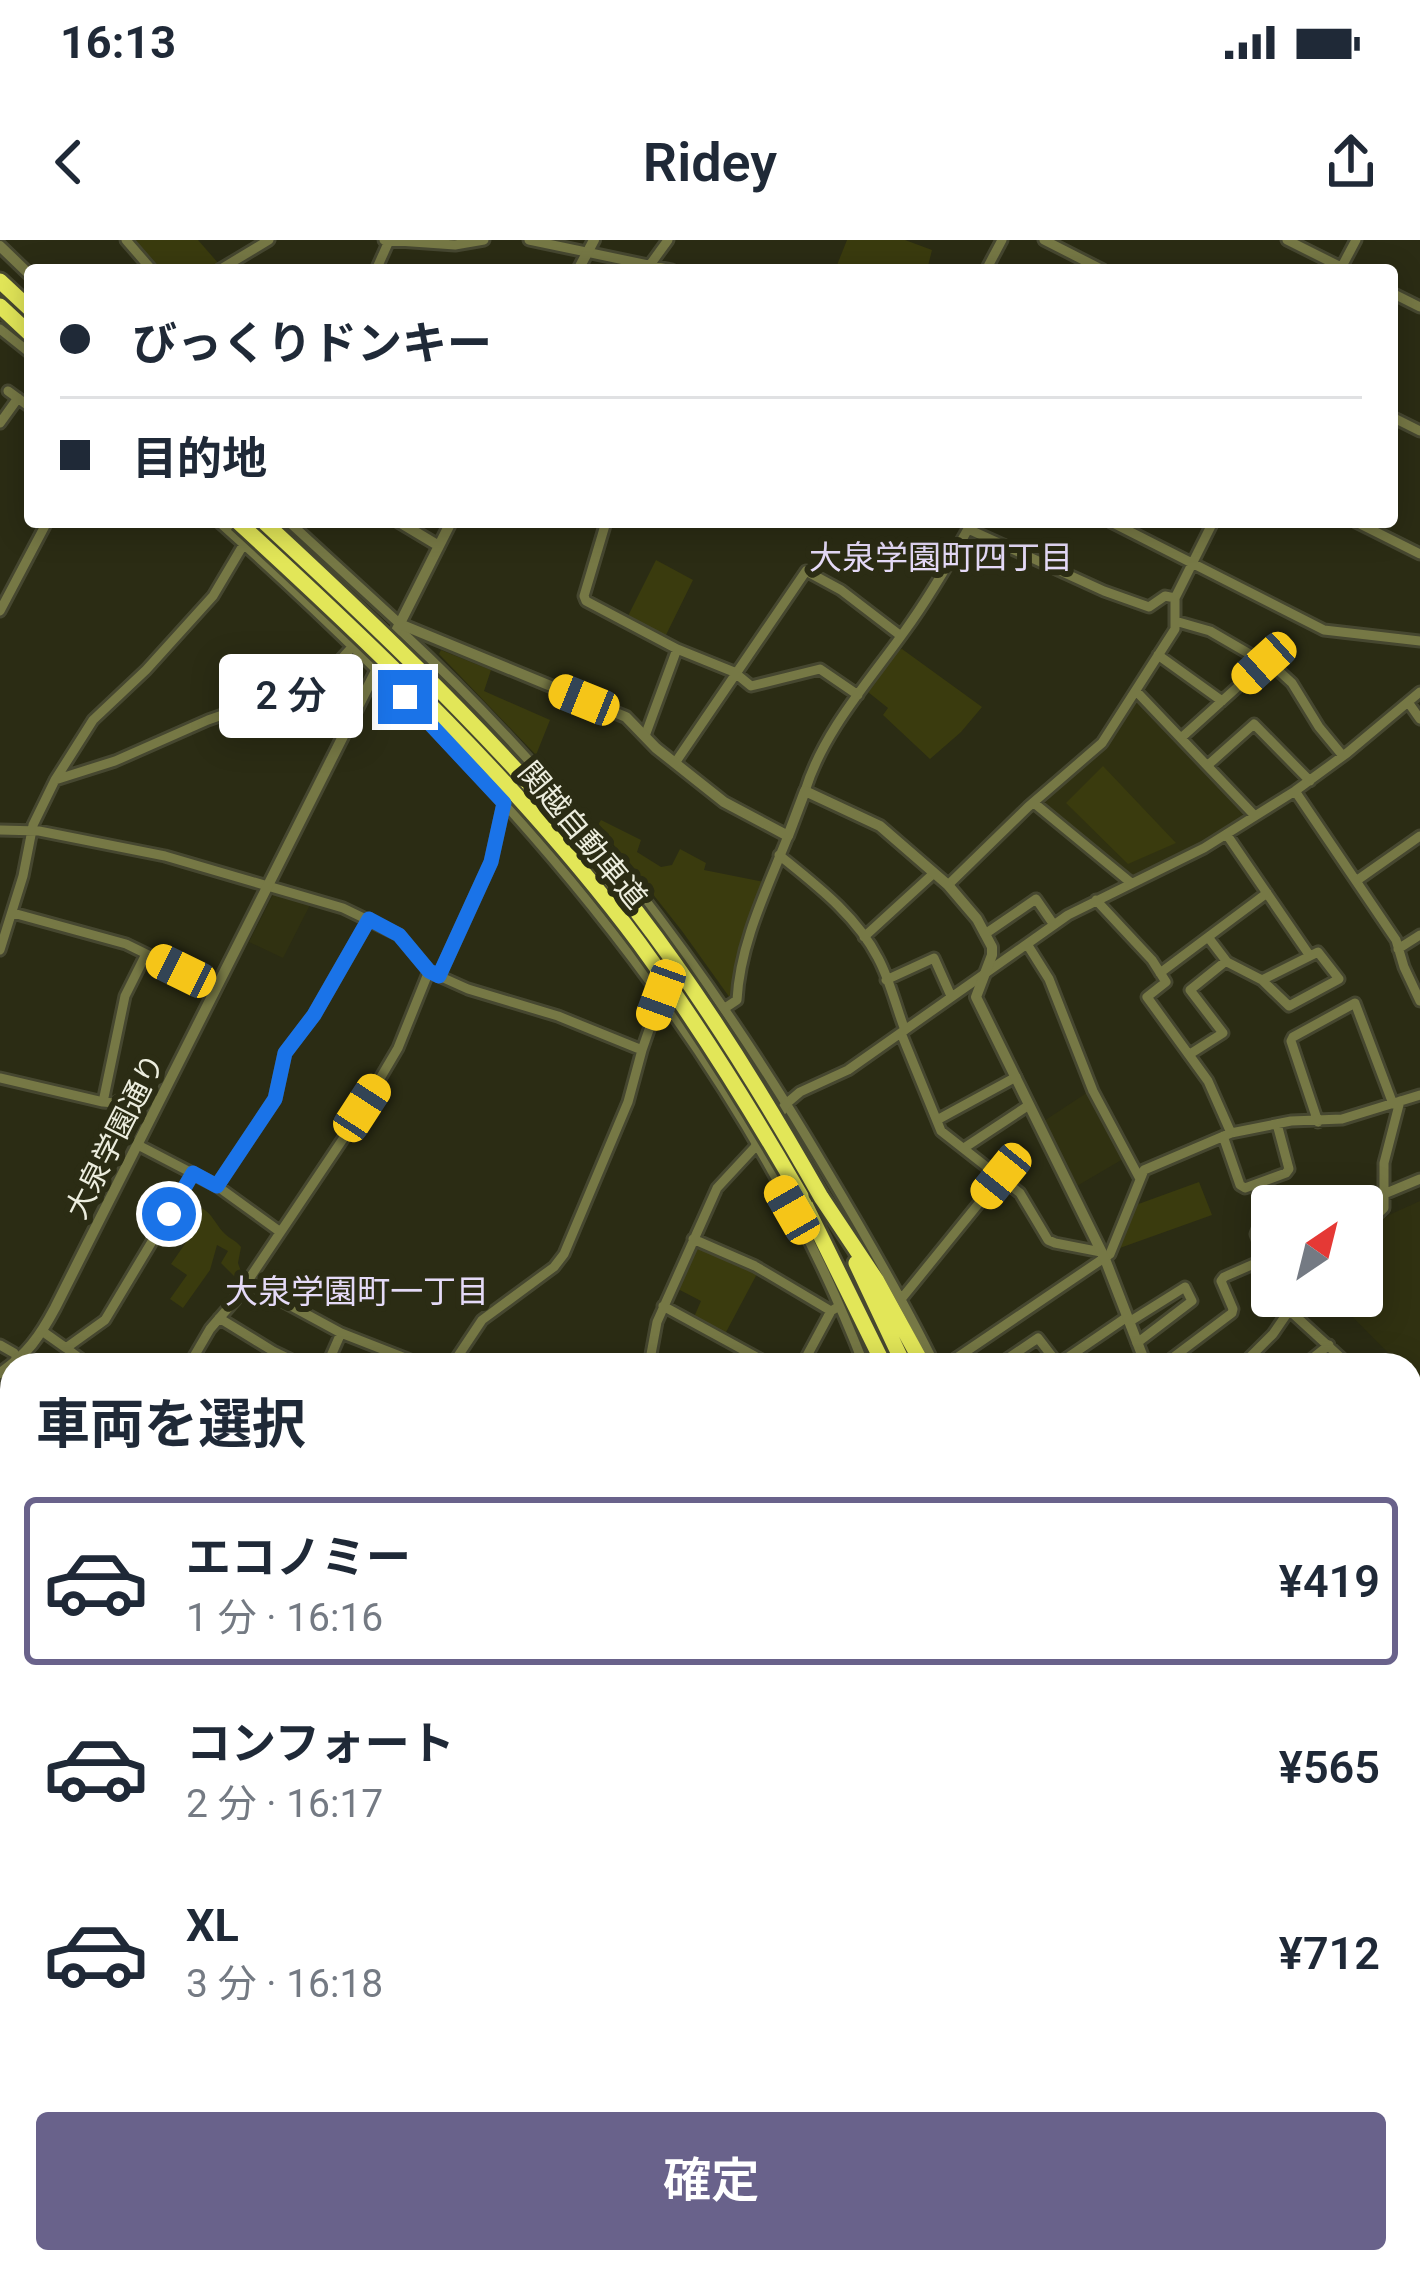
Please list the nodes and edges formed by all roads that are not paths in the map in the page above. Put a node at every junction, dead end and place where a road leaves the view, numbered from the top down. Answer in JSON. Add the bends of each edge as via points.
{"nodes":[{"id":1,"x":126,"y":240,"type":"edge"},
{"id":2,"x":269,"y":240,"type":"edge"},
{"id":3,"x":391,"y":240,"type":"edge"},
{"id":4,"x":484,"y":240,"type":"edge"},
{"id":5,"x":529,"y":240,"type":"edge"},
{"id":6,"x":594,"y":240,"type":"edge"},
{"id":7,"x":1044,"y":240,"type":"edge"},
{"id":8,"x":1288,"y":240,"type":"edge"},
{"id":9,"x":0,"y":246,"type":"edge"},
{"id":10,"x":587,"y":253,"type":"junction"},
{"id":11,"x":147,"y":264,"type":"edge"},
{"id":12,"x":229,"y":264,"type":"edge"},
{"id":13,"x":581,"y":264,"type":"edge"},
{"id":14,"x":635,"y":264,"type":"edge"},
{"id":15,"x":1091,"y":264,"type":"edge"},
{"id":16,"x":1334,"y":264,"type":"edge"},
{"id":17,"x":24,"y":268,"type":"edge"},
{"id":18,"x":0,"y":281,"type":"edge"},
{"id":19,"x":24,"y":303,"type":"edge"},
{"id":20,"x":0,"y":307,"type":"edge"},
{"id":21,"x":0,"y":329,"type":"edge"},
{"id":22,"x":24,"y":329,"type":"edge"},
{"id":23,"x":24,"y":348,"type":"edge"},
{"id":24,"x":24,"y":402,"type":"edge"},
{"id":25,"x":0,"y":422,"type":"edge"},
{"id":26,"x":44,"y":528,"type":"edge"},
{"id":27,"x":226,"y":528,"type":"edge"},
{"id":28,"x":244,"y":528,"type":"edge"},
{"id":29,"x":256,"y":528,"type":"edge"},
{"id":30,"x":267,"y":528,"type":"edge"},
{"id":31,"x":296,"y":528,"type":"edge"},
{"id":32,"x":408,"y":528,"type":"edge"},
{"id":33,"x":448,"y":528,"type":"edge"},
{"id":34,"x":604,"y":528,"type":"edge"},
{"id":35,"x":967,"y":528,"type":"edge"},
{"id":36,"x":977,"y":528,"type":"edge"},
{"id":37,"x":1124,"y":528,"type":"edge"},
{"id":38,"x":1210,"y":528,"type":"edge"},
{"id":39,"x":1368,"y":528,"type":"edge"},
{"id":40,"x":244,"y":544,"type":"junction"},
{"id":41,"x":439,"y":546,"type":"junction"},
{"id":42,"x":1420,"y":554,"type":"edge"},
{"id":43,"x":1192,"y":563,"type":"junction"},
{"id":44,"x":1175,"y":598,"type":"junction"},
{"id":45,"x":0,"y":611,"type":"edge"},
{"id":46,"x":1175,"y":621,"type":"junction"},
{"id":47,"x":400,"y":624,"type":"junction"},
{"id":48,"x":901,"y":636,"type":"junction"},
{"id":49,"x":434,"y":638,"type":"junction"},
{"id":50,"x":1420,"y":641,"type":"edge"},
{"id":51,"x":353,"y":646,"type":"junction"},
{"id":52,"x":677,"y":649,"type":"junction"},
{"id":53,"x":426,"y":654,"type":"junction"},
{"id":54,"x":1159,"y":656,"type":"junction"},
{"id":55,"x":1264,"y":663,"type":"junction"},
{"id":56,"x":377,"y":669,"type":"junction"},
{"id":57,"x":736,"y":675,"type":"junction"},
{"id":58,"x":1136,"y":691,"type":"junction"},
{"id":59,"x":1420,"y":692,"type":"edge"},
{"id":60,"x":858,"y":695,"type":"junction"},
{"id":61,"x":1222,"y":701,"type":"junction"},
{"id":62,"x":1408,"y":702,"type":"junction"},
{"id":63,"x":1420,"y":719,"type":"edge"},
{"id":64,"x":645,"y":736,"type":"junction"},
{"id":65,"x":1181,"y":738,"type":"junction"},
{"id":66,"x":1343,"y":756,"type":"junction"},
{"id":67,"x":675,"y":763,"type":"junction"},
{"id":68,"x":1208,"y":765,"type":"junction"},
{"id":69,"x":55,"y":780,"type":"junction"},
{"id":70,"x":1310,"y":781,"type":"junction"},
{"id":71,"x":805,"y":791,"type":"junction"},
{"id":72,"x":1295,"y":791,"type":"junction"},
{"id":73,"x":504,"y":803,"type":"junction"},
{"id":74,"x":1034,"y":803,"type":"junction"},
{"id":75,"x":1255,"y":816,"type":"junction"},
{"id":76,"x":583,"y":821,"type":"junction"},
{"id":77,"x":0,"y":830,"type":"edge"},
{"id":78,"x":32,"y":830,"type":"junction"},
{"id":79,"x":1227,"y":835,"type":"junction"},
{"id":80,"x":788,"y":836,"type":"junction"},
{"id":81,"x":1420,"y":836,"type":"edge"},
{"id":82,"x":548,"y":851,"type":"junction"},
{"id":83,"x":778,"y":858,"type":"junction"},
{"id":84,"x":934,"y":873,"type":"junction"},
{"id":85,"x":1356,"y":880,"type":"junction"},
{"id":86,"x":1130,"y":882,"type":"junction"},
{"id":87,"x":948,"y":885,"type":"junction"},
{"id":88,"x":268,"y":887,"type":"junction"},
{"id":89,"x":1267,"y":893,"type":"junction"},
{"id":90,"x":1096,"y":900,"type":"junction"},
{"id":91,"x":13,"y":913,"type":"junction"},
{"id":92,"x":369,"y":919,"type":"junction"},
{"id":93,"x":1054,"y":925,"type":"junction"},
{"id":94,"x":986,"y":934,"type":"junction"},
{"id":95,"x":1420,"y":935,"type":"edge"},
{"id":96,"x":864,"y":937,"type":"junction"},
{"id":97,"x":1208,"y":937,"type":"junction"},
{"id":98,"x":1027,"y":944,"type":"junction"},
{"id":99,"x":992,"y":947,"type":"junction"},
{"id":100,"x":1398,"y":949,"type":"junction"},
{"id":101,"x":0,"y":950,"type":"edge"},
{"id":102,"x":146,"y":954,"type":"junction"},
{"id":103,"x":1310,"y":956,"type":"junction"},
{"id":104,"x":1226,"y":961,"type":"junction"},
{"id":105,"x":1000,"y":962,"type":"junction"},
{"id":106,"x":1160,"y":973,"type":"junction"},
{"id":107,"x":434,"y":974,"type":"junction"},
{"id":108,"x":985,"y":974,"type":"junction"},
{"id":109,"x":886,"y":980,"type":"junction"},
{"id":110,"x":1262,"y":980,"type":"junction"},
{"id":111,"x":970,"y":984,"type":"junction"},
{"id":112,"x":216,"y":988,"type":"junction"},
{"id":113,"x":661,"y":995,"type":"junction"},
{"id":114,"x":951,"y":996,"type":"junction"},
{"id":115,"x":976,"y":997,"type":"junction"},
{"id":116,"x":1307,"y":997,"type":"junction"},
{"id":117,"x":1420,"y":1001,"type":"edge"},
{"id":118,"x":725,"y":1008,"type":"junction"},
{"id":119,"x":1321,"y":1022,"type":"junction"},
{"id":120,"x":903,"y":1032,"type":"junction"},
{"id":121,"x":642,"y":1049,"type":"junction"},
{"id":122,"x":1190,"y":1054,"type":"junction"},
{"id":123,"x":1016,"y":1077,"type":"junction"},
{"id":124,"x":0,"y":1078,"type":"edge"},
{"id":125,"x":1420,"y":1095,"type":"edge"},
{"id":126,"x":159,"y":1101,"type":"junction"},
{"id":127,"x":103,"y":1102,"type":"junction"},
{"id":128,"x":787,"y":1103,"type":"junction"},
{"id":129,"x":1397,"y":1103,"type":"junction"},
{"id":130,"x":1029,"y":1105,"type":"junction"},
{"id":131,"x":937,"y":1120,"type":"junction"},
{"id":132,"x":1318,"y":1122,"type":"junction"},
{"id":133,"x":1276,"y":1124,"type":"junction"},
{"id":134,"x":1227,"y":1134,"type":"junction"},
{"id":135,"x":138,"y":1145,"type":"junction"},
{"id":136,"x":756,"y":1146,"type":"junction"},
{"id":137,"x":964,"y":1148,"type":"junction"},
{"id":138,"x":193,"y":1173,"type":"junction"},
{"id":139,"x":1001,"y":1176,"type":"junction"},
{"id":140,"x":1140,"y":1179,"type":"junction"},
{"id":141,"x":1420,"y":1179,"type":"edge"},
{"id":142,"x":217,"y":1186,"type":"junction"},
{"id":143,"x":1384,"y":1193,"type":"junction"},
{"id":144,"x":821,"y":1197,"type":"junction"},
{"id":145,"x":1383,"y":1202,"type":"edge"},
{"id":146,"x":279,"y":1232,"type":"junction"},
{"id":147,"x":694,"y":1239,"type":"junction"},
{"id":148,"x":1103,"y":1255,"type":"junction"},
{"id":149,"x":1251,"y":1265,"type":"edge"},
{"id":150,"x":834,"y":1275,"type":"junction"},
{"id":151,"x":247,"y":1282,"type":"junction"},
{"id":152,"x":902,"y":1298,"type":"junction"},
{"id":153,"x":663,"y":1306,"type":"junction"},
{"id":154,"x":836,"y":1309,"type":"junction"},
{"id":155,"x":1286,"y":1317,"type":"edge"},
{"id":156,"x":1297,"y":1317,"type":"edge"},
{"id":157,"x":219,"y":1318,"type":"junction"},
{"id":158,"x":1128,"y":1320,"type":"junction"},
{"id":159,"x":42,"y":1331,"type":"junction"},
{"id":160,"x":341,"y":1333,"type":"junction"},
{"id":161,"x":1137,"y":1343,"type":"junction"},
{"id":162,"x":1329,"y":1345,"type":"junction"},
{"id":163,"x":66,"y":1348,"type":"junction"},
{"id":164,"x":273,"y":1351,"type":"joint"},
{"id":165,"x":27,"y":1353,"type":"edge"},
{"id":166,"x":73,"y":1353,"type":"edge"},
{"id":167,"x":196,"y":1353,"type":"edge"},
{"id":168,"x":277,"y":1353,"type":"edge"},
{"id":169,"x":332,"y":1353,"type":"edge"},
{"id":170,"x":384,"y":1353,"type":"edge"},
{"id":171,"x":460,"y":1353,"type":"edge"},
{"id":172,"x":651,"y":1353,"type":"edge"},
{"id":173,"x":749,"y":1353,"type":"edge"},
{"id":174,"x":809,"y":1353,"type":"edge"},
{"id":175,"x":858,"y":1353,"type":"edge"},
{"id":176,"x":874,"y":1353,"type":"edge"},
{"id":177,"x":898,"y":1353,"type":"edge"},
{"id":178,"x":916,"y":1353,"type":"edge"},
{"id":179,"x":928,"y":1353,"type":"edge"},
{"id":180,"x":963,"y":1353,"type":"edge"},
{"id":181,"x":1016,"y":1353,"type":"edge"},
{"id":182,"x":1050,"y":1353,"type":"edge"},
{"id":183,"x":1076,"y":1353,"type":"edge"},
{"id":184,"x":1141,"y":1353,"type":"edge"},
{"id":185,"x":1179,"y":1353,"type":"edge"},
{"id":186,"x":1254,"y":1353,"type":"edge"},
{"id":187,"x":1319,"y":1353,"type":"edge"},
{"id":188,"x":1337,"y":1353,"type":"edge"}],
"edges":[{"from":1,"to":11,"type":"street"},
{"from":2,"to":12,"type":"street"},
{"from":3,"to":4,"type":"street"},
{"from":5,"to":10,"type":"street"},
{"from":6,"to":10,"type":"street"},
{"from":7,"to":15,"type":"street"},
{"from":8,"to":16,"type":"street"},
{"from":9,"to":17,"type":"street"},
{"from":10,"to":13,"type":"street"},
{"from":10,"to":14,"type":"street"},
{"from":18,"to":19,"type":"highway"},
{"from":20,"to":22,"type":"highway"},
{"from":21,"to":23,"type":"street"},
{"from":24,"to":25,"type":"street","via":[[13,394]]},
{"from":26,"to":45,"type":"street"},
{"from":27,"to":40,"type":"street"},
{"from":28,"to":150,"type":"highway","name":"関越自動車道","bridge":true,"via":[[403,676],[650,958],[784,1166]]},
{"from":29,"to":40,"type":"street"},
{"from":30,"to":144,"type":"highway","name":"関越自動車道","bridge":true,"via":[[473,724],[602,868],[729,1043]]},
{"from":31,"to":47,"type":"street"},
{"from":32,"to":41,"type":"street"},
{"from":33,"to":41,"type":"street","name":"大泉学園通り"},
{"from":34,"to":52,"type":"street","via":[[586,601]]},
{"from":35,"to":48,"type":"street"},
{"from":36,"to":44,"type":"street","via":[[1104,592],[1149,607]]},
{"from":37,"to":43,"type":"street"},
{"from":38,"to":43,"type":"street"},
{"from":39,"to":42,"type":"street"},
{"from":40,"to":51,"type":"street"},
{"from":40,"to":69,"type":"street","via":[[213,596],[93,720]]},
{"from":41,"to":47,"type":"street","name":"大泉学園通り"},
{"from":43,"to":44,"type":"street"},
{"from":43,"to":50,"type":"street","via":[[1324,630]]},
{"from":44,"to":46,"type":"street"},
{"from":46,"to":54,"type":"street"},
{"from":46,"to":55,"type":"street"},
{"from":47,"to":49,"type":"street"},
{"from":47,"to":53,"type":"street"},
{"from":47,"to":56,"type":"street","name":"大泉学園通り"},
{"from":48,"to":57,"type":"street","via":[[806,571]]},
{"from":48,"to":60,"type":"street"},
{"from":49,"to":53,"type":"street"},
{"from":49,"to":64,"type":"street","via":[[626,717]]},
{"from":51,"to":56,"type":"street"},
{"from":51,"to":69,"type":"street","via":[[333,668],[264,701]]},
{"from":52,"to":57,"type":"street"},
{"from":52,"to":64,"type":"street"},
{"from":53,"to":76,"type":"street"},
{"from":54,"to":58,"type":"street"},
{"from":54,"to":61,"type":"street"},
{"from":55,"to":61,"type":"street"},
{"from":55,"to":66,"type":"street","via":[[1292,683]]},
{"from":56,"to":73,"type":"street"},
{"from":56,"to":88,"type":"street","name":"大泉学園通り"},
{"from":57,"to":60,"type":"street","via":[[751,686],[820,669]]},
{"from":57,"to":67,"type":"street"},
{"from":58,"to":65,"type":"street"},
{"from":58,"to":74,"type":"street","via":[[1102,743]]},
{"from":59,"to":62,"type":"street"},
{"from":60,"to":71,"type":"street"},
{"from":61,"to":65,"type":"street"},
{"from":62,"to":63,"type":"street"},
{"from":62,"to":66,"type":"street"},
{"from":64,"to":67,"type":"street"},
{"from":65,"to":68,"type":"street"},
{"from":66,"to":70,"type":"street"},
{"from":67,"to":80,"type":"street","via":[[724,802]]},
{"from":68,"to":70,"type":"street","via":[[1254,724]]},
{"from":68,"to":75,"type":"street"},
{"from":69,"to":78,"type":"street"},
{"from":70,"to":72,"type":"street"},
{"from":71,"to":80,"type":"street"},
{"from":71,"to":84,"type":"street","via":[[880,826]]},
{"from":72,"to":75,"type":"street"},
{"from":72,"to":85,"type":"street"},
{"from":73,"to":82,"type":"street"},
{"from":73,"to":107,"type":"street","via":[[491,862]]},
{"from":74,"to":86,"type":"street"},
{"from":74,"to":87,"type":"street"},
{"from":75,"to":79,"type":"street"},
{"from":76,"to":82,"type":"street"},
{"from":76,"to":118,"type":"street"},
{"from":77,"to":78,"type":"street"},
{"from":78,"to":88,"type":"street"},
{"from":78,"to":91,"type":"street"},
{"from":79,"to":86,"type":"street"},
{"from":79,"to":89,"type":"street"},
{"from":80,"to":83,"type":"street"},
{"from":81,"to":85,"type":"street"},
{"from":82,"to":113,"type":"street"},
{"from":83,"to":96,"type":"street","via":[[829,894]]},
{"from":83,"to":118,"type":"street","via":[[738,973],[737,1000]]},
{"from":84,"to":87,"type":"street"},
{"from":84,"to":96,"type":"street"},
{"from":85,"to":100,"type":"street"},
{"from":86,"to":90,"type":"street"},
{"from":87,"to":94,"type":"street"},
{"from":88,"to":92,"type":"street"},
{"from":88,"to":112,"type":"street","name":"大泉学園通り"},
{"from":89,"to":97,"type":"street"},
{"from":89,"to":103,"type":"street"},
{"from":90,"to":93,"type":"street"},
{"from":90,"to":106,"type":"street"},
{"from":91,"to":101,"type":"street"},
{"from":91,"to":102,"type":"street"},
{"from":92,"to":107,"type":"street","via":[[399,935]]},
{"from":92,"to":142,"type":"street","via":[[285,1053],[275,1099]]},
{"from":93,"to":94,"type":"street","via":[[1036,899]]},
{"from":93,"to":98,"type":"street"},
{"from":94,"to":99,"type":"street"},
{"from":95,"to":100,"type":"street"},
{"from":96,"to":109,"type":"street"},
{"from":97,"to":104,"type":"street"},
{"from":97,"to":106,"type":"street"},
{"from":98,"to":105,"type":"street"},
{"from":98,"to":140,"type":"street"},
{"from":99,"to":105,"type":"street"},
{"from":99,"to":108,"type":"street"},
{"from":100,"to":117,"type":"street"},
{"from":102,"to":112,"type":"street"},
{"from":102,"to":127,"type":"street","via":[[125,996]]},
{"from":103,"to":110,"type":"street"},
{"from":103,"to":116,"type":"street","via":[[1318,952],[1339,979]]},
{"from":104,"to":110,"type":"street"},
{"from":104,"to":122,"type":"street","via":[[1190,990],[1223,1033]]},
{"from":105,"to":108,"type":"street"},
{"from":106,"to":122,"type":"street","via":[[1166,982],[1147,997]]},
{"from":107,"to":121,"type":"street"},
{"from":107,"to":146,"type":"street","via":[[356,1121]]},
{"from":108,"to":111,"type":"street"},
{"from":108,"to":115,"type":"street"},
{"from":109,"to":114,"type":"street","via":[[934,958]]},
{"from":109,"to":120,"type":"street"},
{"from":110,"to":116,"type":"street","via":[[1289,1006]]},
{"from":111,"to":114,"type":"street"},
{"from":111,"to":115,"type":"street"},
{"from":112,"to":126,"type":"street","name":"大泉学園通り"},
{"from":113,"to":121,"type":"street"},
{"from":113,"to":136,"type":"street"},
{"from":114,"to":120,"type":"street"},
{"from":115,"to":123,"type":"street"},
{"from":116,"to":119,"type":"street"},
{"from":118,"to":128,"type":"street"},
{"from":119,"to":129,"type":"street","via":[[1355,1003]]},
{"from":119,"to":132,"type":"street","via":[[1291,1041]]},
{"from":120,"to":128,"type":"street"},
{"from":120,"to":131,"type":"street"},
{"from":121,"to":171,"type":"street","via":[[563,1256],[482,1320]]},
{"from":122,"to":134,"type":"street"},
{"from":123,"to":130,"type":"street"},
{"from":123,"to":131,"type":"street"},
{"from":124,"to":127,"type":"street"},
{"from":125,"to":129,"type":"street"},
{"from":126,"to":127,"type":"street","via":[[128,1095]]},
{"from":126,"to":135,"type":"street","name":"大泉学園通り"},
{"from":128,"to":136,"type":"street"},
{"from":128,"to":152,"type":"street"},
{"from":129,"to":132,"type":"street"},
{"from":129,"to":143,"type":"street"},
{"from":130,"to":137,"type":"street"},
{"from":130,"to":148,"type":"street"},
{"from":131,"to":137,"type":"street"},
{"from":132,"to":133,"type":"street"},
{"from":133,"to":134,"type":"street"},
{"from":133,"to":134,"type":"street","via":[[1289,1169],[1245,1188]]},
{"from":134,"to":140,"type":"street","via":[[1144,1170]]},
{"from":135,"to":138,"type":"street"},
{"from":135,"to":159,"type":"street","name":"大泉学園通り"},
{"from":136,"to":147,"type":"street","via":[[717,1188]]},
{"from":136,"to":150,"type":"street"},
{"from":137,"to":139,"type":"street"},
{"from":138,"to":142,"type":"street"},
{"from":138,"to":163,"type":"street","via":[[105,1320]]},
{"from":139,"to":148,"type":"street","via":[[1048,1240]]},
{"from":139,"to":152,"type":"street"},
{"from":140,"to":148,"type":"street"},
{"from":141,"to":143,"type":"street"},
{"from":142,"to":146,"type":"street"},
{"from":143,"to":145,"type":"street"},
{"from":144,"to":177,"type":"highway","name":"関越自動車道"},
{"from":144,"to":178,"type":"highway"},
{"from":146,"to":151,"type":"street"},
{"from":147,"to":153,"type":"street"},
{"from":147,"to":154,"type":"street"},
{"from":148,"to":158,"type":"street"},
{"from":148,"to":180,"type":"street"},
{"from":149,"to":185,"type":"street","via":[[1222,1281],[1232,1313]]},
{"from":150,"to":154,"type":"street"},
{"from":150,"to":176,"type":"highway","name":"関越自動車道"},
{"from":151,"to":157,"type":"street"},
{"from":151,"to":160,"type":"street"},
{"from":152,"to":179,"type":"street"},
{"from":153,"to":172,"type":"street"},
{"from":153,"to":173,"type":"street"},
{"from":154,"to":174,"type":"street"},
{"from":154,"to":175,"type":"street"},
{"from":155,"to":186,"type":"street"},
{"from":156,"to":162,"type":"street"},
{"from":157,"to":164,"type":"street"},
{"from":157,"to":167,"type":"street"},
{"from":158,"to":161,"type":"street"},
{"from":158,"to":161,"type":"street","via":[[1185,1287],[1192,1301]]},
{"from":158,"to":183,"type":"street"},
{"from":159,"to":163,"type":"street"},
{"from":159,"to":165,"type":"street","name":"大泉学園通り"},
{"from":160,"to":169,"type":"street"},
{"from":160,"to":170,"type":"street"},
{"from":161,"to":184,"type":"street"},
{"from":162,"to":187,"type":"street"},
{"from":162,"to":188,"type":"street"},
{"from":163,"to":166,"type":"street"},
{"from":164,"to":168,"type":"street"},
{"from":181,"to":182,"type":"street","via":[[1038,1338]]}]}
